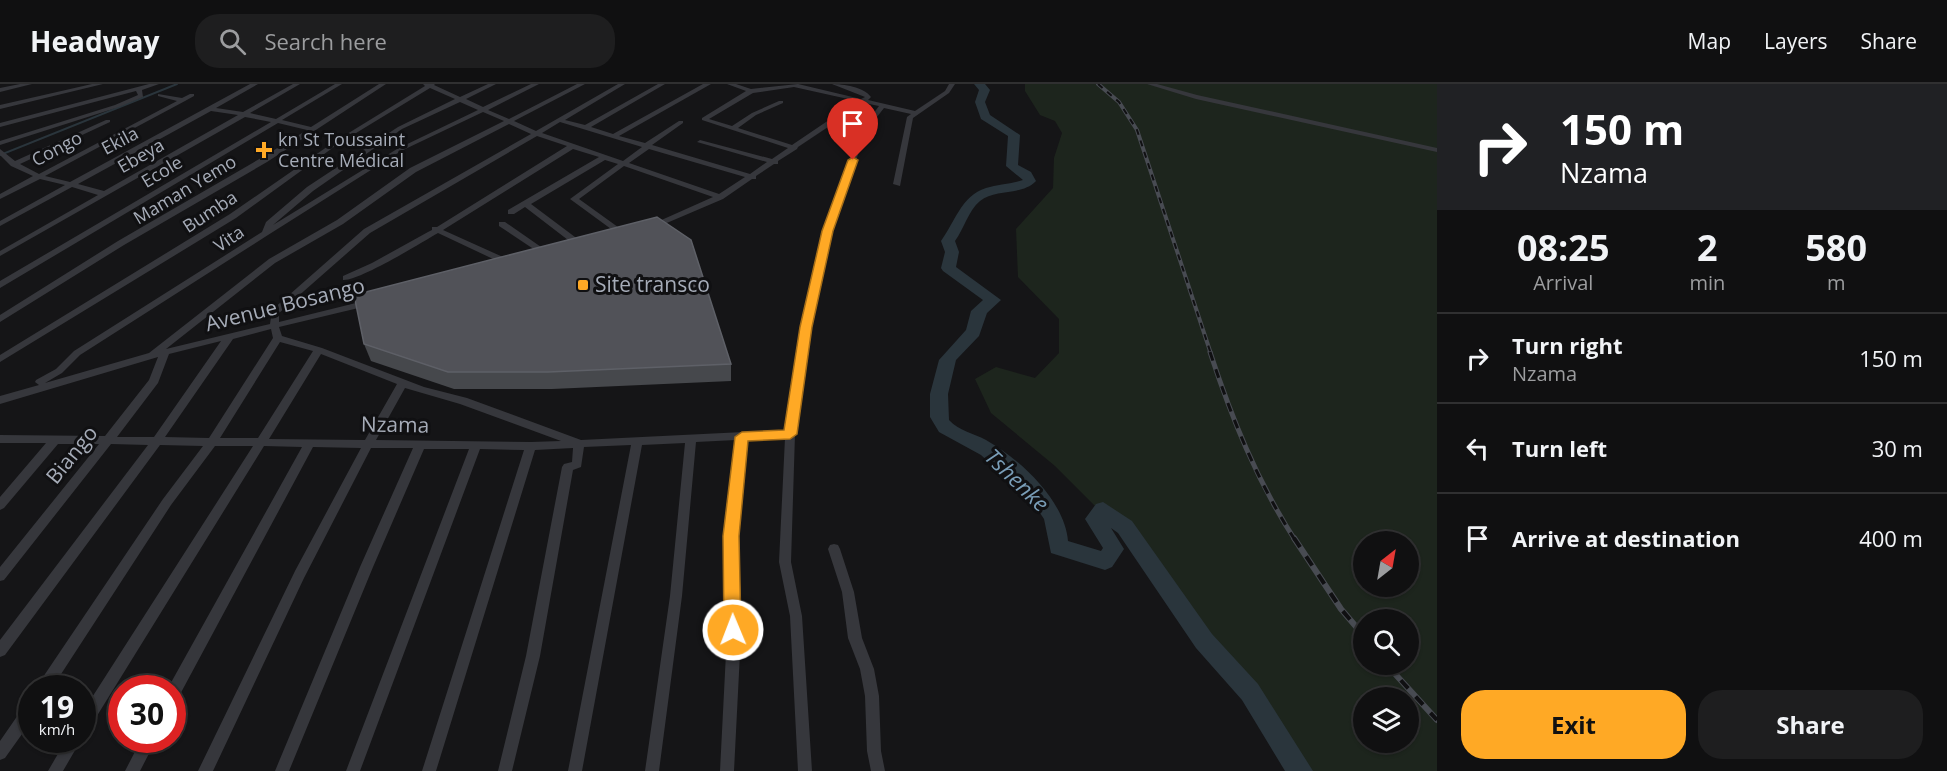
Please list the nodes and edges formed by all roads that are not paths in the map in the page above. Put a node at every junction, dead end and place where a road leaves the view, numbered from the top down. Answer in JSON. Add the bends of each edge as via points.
{"nodes":[{"id":1,"x":29,"y":84,"type":"edge"},
{"id":2,"x":100,"y":84,"type":"edge"},
{"id":3,"x":156,"y":84,"type":"edge"},
{"id":4,"x":255,"y":84,"type":"edge"},
{"id":5,"x":297,"y":84,"type":"edge"},
{"id":6,"x":339,"y":84,"type":"edge"},
{"id":7,"x":384,"y":84,"type":"edge"},
{"id":8,"x":430,"y":84,"type":"edge"},
{"id":9,"x":493,"y":84,"type":"edge"},
{"id":10,"x":536,"y":84,"type":"edge"},
{"id":11,"x":582,"y":84,"type":"edge"},
{"id":12,"x":622,"y":84,"type":"edge"},
{"id":13,"x":662,"y":84,"type":"edge"},
{"id":14,"x":708,"y":84,"type":"edge"},
{"id":15,"x":730,"y":84,"type":"edge"},
{"id":16,"x":835,"y":84,"type":"edge"},
{"id":17,"x":952,"y":84,"type":"edge"},
{"id":18,"x":1150,"y":84,"type":"edge"},
{"id":19,"x":751,"y":88,"type":"edge"},
{"id":20,"x":0,"y":90,"type":"edge"},
{"id":21,"x":138,"y":90,"type":"junction"},
{"id":22,"x":160,"y":95,"type":"dead end"},
{"id":23,"x":192,"y":95,"type":"dead end"},
{"id":24,"x":459,"y":99,"type":"junction"},
{"id":25,"x":183,"y":100,"type":"junction"},
{"id":26,"x":866,"y":100,"type":"junction"},
{"id":27,"x":782,"y":102,"type":"dead end"},
{"id":28,"x":883,"y":105,"type":"junction"},
{"id":29,"x":0,"y":107,"type":"edge"},
{"id":30,"x":210,"y":109,"type":"junction"},
{"id":31,"x":481,"y":110,"type":"junction"},
{"id":32,"x":916,"y":113,"type":"junction"},
{"id":33,"x":243,"y":115,"type":"junction"},
{"id":34,"x":559,"y":120,"type":"junction"},
{"id":35,"x":108,"y":121,"type":"dead end"},
{"id":36,"x":278,"y":121,"type":"junction"},
{"id":37,"x":507,"y":121,"type":"junction"},
{"id":38,"x":681,"y":122,"type":"dead end"},
{"id":39,"x":0,"y":125,"type":"edge"},
{"id":40,"x":587,"y":127,"type":"junction"},
{"id":41,"x":312,"y":129,"type":"junction"},
{"id":42,"x":732,"y":129,"type":"junction"},
{"id":43,"x":535,"y":133,"type":"junction"},
{"id":44,"x":615,"y":135,"type":"junction"},
{"id":45,"x":700,"y":142,"type":"dead end"},
{"id":46,"x":0,"y":143,"type":"edge"},
{"id":47,"x":647,"y":146,"type":"junction"},
{"id":48,"x":571,"y":147,"type":"junction"},
{"id":49,"x":795,"y":148,"type":"junction"},
{"id":50,"x":1437,"y":150,"type":"edge"},
{"id":51,"x":0,"y":151,"type":"edge"},
{"id":52,"x":603,"y":158,"type":"junction"},
{"id":53,"x":775,"y":162,"type":"junction"},
{"id":54,"x":14,"y":164,"type":"junction"},
{"id":55,"x":624,"y":165,"type":"junction"},
{"id":56,"x":39,"y":176,"type":"junction"},
{"id":57,"x":753,"y":177,"type":"junction"},
{"id":58,"x":72,"y":183,"type":"junction"},
{"id":59,"x":897,"y":184,"type":"dead end"},
{"id":60,"x":105,"y":194,"type":"junction"},
{"id":61,"x":0,"y":197,"type":"edge"},
{"id":62,"x":720,"y":197,"type":"junction"},
{"id":63,"x":526,"y":204,"type":"junction"},
{"id":64,"x":511,"y":212,"type":"dead end"},
{"id":65,"x":0,"y":224,"type":"edge"},
{"id":66,"x":502,"y":224,"type":"dead end"},
{"id":67,"x":648,"y":228,"type":"edge"},
{"id":68,"x":435,"y":229,"type":"junction"},
{"id":69,"x":636,"y":232,"type":"edge"},
{"id":70,"x":265,"y":233,"type":"junction"},
{"id":71,"x":625,"y":235,"type":"junction"},
{"id":72,"x":615,"y":238,"type":"edge"},
{"id":73,"x":594,"y":245,"type":"edge"},
{"id":74,"x":584,"y":248,"type":"junction"},
{"id":75,"x":573,"y":251,"type":"edge"},
{"id":76,"x":0,"y":254,"type":"edge"},
{"id":77,"x":562,"y":254,"type":"edge"},
{"id":78,"x":550,"y":256,"type":"junction"},
{"id":79,"x":523,"y":263,"type":"junction"},
{"id":80,"x":493,"y":271,"type":"edge"},
{"id":81,"x":346,"y":278,"type":"dead end"},
{"id":82,"x":0,"y":285,"type":"edge"},
{"id":83,"x":379,"y":300,"type":"edge"},
{"id":84,"x":0,"y":318,"type":"edge"},
{"id":85,"x":276,"y":332,"type":"junction"},
{"id":86,"x":229,"y":337,"type":"junction"},
{"id":87,"x":319,"y":350,"type":"junction"},
{"id":88,"x":165,"y":352,"type":"junction"},
{"id":89,"x":149,"y":357,"type":"junction"},
{"id":90,"x":0,"y":359,"type":"edge"},
{"id":91,"x":403,"y":382,"type":"junction"},
{"id":92,"x":4,"y":398,"type":"edge"},
{"id":93,"x":790,"y":434,"type":"junction"},
{"id":94,"x":742,"y":437,"type":"junction"},
{"id":95,"x":0,"y":439,"type":"edge"},
{"id":96,"x":692,"y":439,"type":"junction"},
{"id":97,"x":55,"y":440,"type":"junction"},
{"id":98,"x":108,"y":441,"type":"junction"},
{"id":99,"x":156,"y":442,"type":"junction"},
{"id":100,"x":212,"y":442,"type":"junction"},
{"id":101,"x":637,"y":442,"type":"junction"},
{"id":102,"x":261,"y":443,"type":"junction"},
{"id":103,"x":579,"y":443,"type":"junction"},
{"id":104,"x":310,"y":444,"type":"junction"},
{"id":105,"x":366,"y":444,"type":"junction"},
{"id":106,"x":420,"y":446,"type":"junction"},
{"id":107,"x":476,"y":446,"type":"junction"},
{"id":108,"x":531,"y":446,"type":"junction"},
{"id":109,"x":0,"y":505,"type":"edge"},
{"id":110,"x":834,"y":549,"type":"dead end"},
{"id":111,"x":0,"y":576,"type":"edge"},
{"id":112,"x":0,"y":651,"type":"edge"},
{"id":113,"x":53,"y":675,"type":"edge"},
{"id":114,"x":182,"y":675,"type":"edge"},
{"id":115,"x":96,"y":705,"type":"edge"},
{"id":116,"x":18,"y":727,"type":"edge"},
{"id":117,"x":0,"y":753,"type":"edge"},
{"id":118,"x":66,"y":753,"type":"edge"},
{"id":119,"x":142,"y":753,"type":"edge"},
{"id":120,"x":55,"y":771,"type":"edge"},
{"id":121,"x":132,"y":771,"type":"edge"},
{"id":122,"x":205,"y":771,"type":"edge"},
{"id":123,"x":282,"y":771,"type":"edge"},
{"id":124,"x":353,"y":771,"type":"edge"},
{"id":125,"x":429,"y":771,"type":"edge"},
{"id":126,"x":505,"y":771,"type":"edge"},
{"id":127,"x":575,"y":771,"type":"edge"},
{"id":128,"x":651,"y":771,"type":"edge"},
{"id":129,"x":727,"y":771,"type":"edge"},
{"id":130,"x":805,"y":771,"type":"edge"},
{"id":131,"x":878,"y":771,"type":"edge"}],
"edges":[{"from":1,"to":20,"type":"street"},
{"from":2,"to":29,"type":"street"},
{"from":3,"to":21,"type":"street"},
{"from":4,"to":30,"type":"street","name":"Ekila"},
{"from":5,"to":33,"type":"street","name":"Ebeya"},
{"from":6,"to":36,"type":"street","name":"Ecole"},
{"from":7,"to":41,"type":"street","name":"Maman Yemo"},
{"from":8,"to":24,"type":"street"},
{"from":8,"to":90,"type":"street","name":"Bumba","via":[[336,142],[233,216]]},
{"from":9,"to":24,"type":"street","name":"Vita"},
{"from":10,"to":31,"type":"street"},
{"from":11,"to":37,"type":"street"},
{"from":12,"to":34,"type":"street"},
{"from":13,"to":40,"type":"street"},
{"from":14,"to":44,"type":"street"},
{"from":15,"to":19,"type":"street"},
{"from":16,"to":26,"type":"street","via":[[866,94]]},
{"from":17,"to":32,"type":"street","via":[[947,92]]},
{"from":18,"to":50,"type":"street"},
{"from":19,"to":26,"type":"street","via":[[794,85]]},
{"from":19,"to":42,"type":"street","via":[[705,117]]},
{"from":21,"to":39,"type":"street"},
{"from":21,"to":46,"type":"street","via":[[141,96],[117,106]]},
{"from":22,"to":25,"type":"street"},
{"from":23,"to":25,"type":"street","name":"Congo"},
{"from":24,"to":31,"type":"street"},
{"from":24,"to":70,"type":"street","name":"Vita","via":[[400,128],[310,189],[269,224]]},
{"from":25,"to":56,"type":"street","name":"Congo"},
{"from":26,"to":28,"type":"street"},
{"from":26,"to":49,"type":"street"},
{"from":27,"to":42,"type":"street"},
{"from":28,"to":32,"type":"street"},
{"from":28,"to":93,"type":"street","via":[[863,130],[828,231],[806,327]]},
{"from":30,"to":33,"type":"street"},
{"from":30,"to":58,"type":"street","name":"Ekila"},
{"from":31,"to":37,"type":"street"},
{"from":31,"to":70,"type":"street","via":[[399,150]]},
{"from":32,"to":59,"type":"street","via":[[910,117]]},
{"from":33,"to":36,"type":"street"},
{"from":33,"to":60,"type":"street","name":"Ebeya"},
{"from":34,"to":40,"type":"street"},
{"from":34,"to":43,"type":"street"},
{"from":35,"to":54,"type":"street"},
{"from":36,"to":41,"type":"street"},
{"from":36,"to":82,"type":"street","name":"Ecole"},
{"from":37,"to":43,"type":"street"},
{"from":37,"to":89,"type":"street","via":[[431,160],[339,222],[284,253]]},
{"from":38,"to":47,"type":"street"},
{"from":40,"to":44,"type":"street"},
{"from":41,"to":84,"type":"street","name":"Maman Yemo"},
{"from":42,"to":49,"type":"street"},
{"from":43,"to":48,"type":"street"},
{"from":43,"to":85,"type":"street","via":[[356,238],[275,312]]},
{"from":44,"to":47,"type":"street"},
{"from":45,"to":53,"type":"street"},
{"from":47,"to":55,"type":"street"},
{"from":47,"to":57,"type":"street"},
{"from":48,"to":52,"type":"street"},
{"from":48,"to":68,"type":"street"},
{"from":49,"to":53,"type":"street"},
{"from":51,"to":54,"type":"street"},
{"from":52,"to":55,"type":"street"},
{"from":52,"to":63,"type":"street"},
{"from":53,"to":57,"type":"street"},
{"from":54,"to":56,"type":"street"},
{"from":55,"to":62,"type":"street"},
{"from":55,"to":71,"type":"street","via":[[574,199]]},
{"from":56,"to":58,"type":"street"},
{"from":56,"to":61,"type":"street","name":"Congo"},
{"from":57,"to":62,"type":"street"},
{"from":58,"to":60,"type":"street"},
{"from":58,"to":65,"type":"street","name":"Ekila"},
{"from":60,"to":76,"type":"street","name":"Ebeya"},
{"from":62,"to":67,"type":"street"},
{"from":63,"to":64,"type":"street"},
{"from":63,"to":74,"type":"street"},
{"from":66,"to":78,"type":"street"},
{"from":68,"to":79,"type":"street"},
{"from":68,"to":81,"type":"street"},
{"from":69,"to":71,"type":"street"},
{"from":70,"to":92,"type":"street","name":"Vita","via":[[77,353],[46,380]]},
{"from":71,"to":72,"type":"street"},
{"from":73,"to":74,"type":"street"},
{"from":74,"to":75,"type":"street"},
{"from":77,"to":78,"type":"street"},
{"from":78,"to":79,"type":"street"},
{"from":79,"to":80,"type":"street"},
{"from":83,"to":85,"type":"street","name":"Avenue Bosango"},
{"from":85,"to":86,"type":"street","name":"Avenue Bosango"},
{"from":85,"to":87,"type":"street"},
{"from":85,"to":100,"type":"street"},
{"from":86,"to":88,"type":"street","name":"Avenue Bosango"},
{"from":86,"to":99,"type":"street"},
{"from":87,"to":91,"type":"street"},
{"from":87,"to":102,"type":"street"},
{"from":88,"to":89,"type":"street","name":"Avenue Bosango"},
{"from":88,"to":98,"type":"street","name":"Biango","via":[[154,381]]},
{"from":89,"to":92,"type":"street","name":"Avenue Bosango"},
{"from":91,"to":103,"type":"street"},
{"from":91,"to":105,"type":"street"},
{"from":93,"to":94,"type":"street","name":"Nzama"},
{"from":93,"to":130,"type":"street","via":[[785,562],[796,616]]},
{"from":94,"to":96,"type":"street","name":"Nzama"},
{"from":94,"to":129,"type":"street","via":[[731,536],[733,653]]},
{"from":95,"to":97,"type":"street","name":"Nzama"},
{"from":96,"to":101,"type":"street","name":"Nzama"},
{"from":96,"to":128,"type":"street","via":[[676,596]]},
{"from":97,"to":98,"type":"street","name":"Nzama"},
{"from":97,"to":109,"type":"street"},
{"from":98,"to":99,"type":"street","name":"Nzama"},
{"from":98,"to":111,"type":"street","name":"Biango"},
{"from":99,"to":100,"type":"street","name":"Nzama"},
{"from":99,"to":112,"type":"street"},
{"from":100,"to":102,"type":"street","name":"Nzama"},
{"from":100,"to":113,"type":"street","via":[[167,502]]},
{"from":101,"to":103,"type":"street","name":"Nzama"},
{"from":101,"to":127,"type":"street"},
{"from":102,"to":104,"type":"street","name":"Nzama"},
{"from":102,"to":115,"type":"street"},
{"from":103,"to":108,"type":"street","name":"Nzama"},
{"from":103,"to":126,"type":"street","via":[[577,464],[568,467],[533,656]]},
{"from":104,"to":105,"type":"street","name":"Nzama"},
{"from":104,"to":114,"type":"street"},
{"from":105,"to":106,"type":"street","name":"Nzama"},
{"from":105,"to":122,"type":"street","via":[[284,600]]},
{"from":106,"to":107,"type":"street","name":"Nzama"},
{"from":106,"to":123,"type":"street","via":[[386,518]]},
{"from":107,"to":108,"type":"street","name":"Nzama"},
{"from":107,"to":124,"type":"street"},
{"from":108,"to":125,"type":"street"},
{"from":110,"to":131,"type":"street","via":[[848,592],[855,638],[867,669]]},
{"from":116,"to":117,"type":"street"},
{"from":118,"to":120,"type":"street"},
{"from":119,"to":121,"type":"street"}]}
